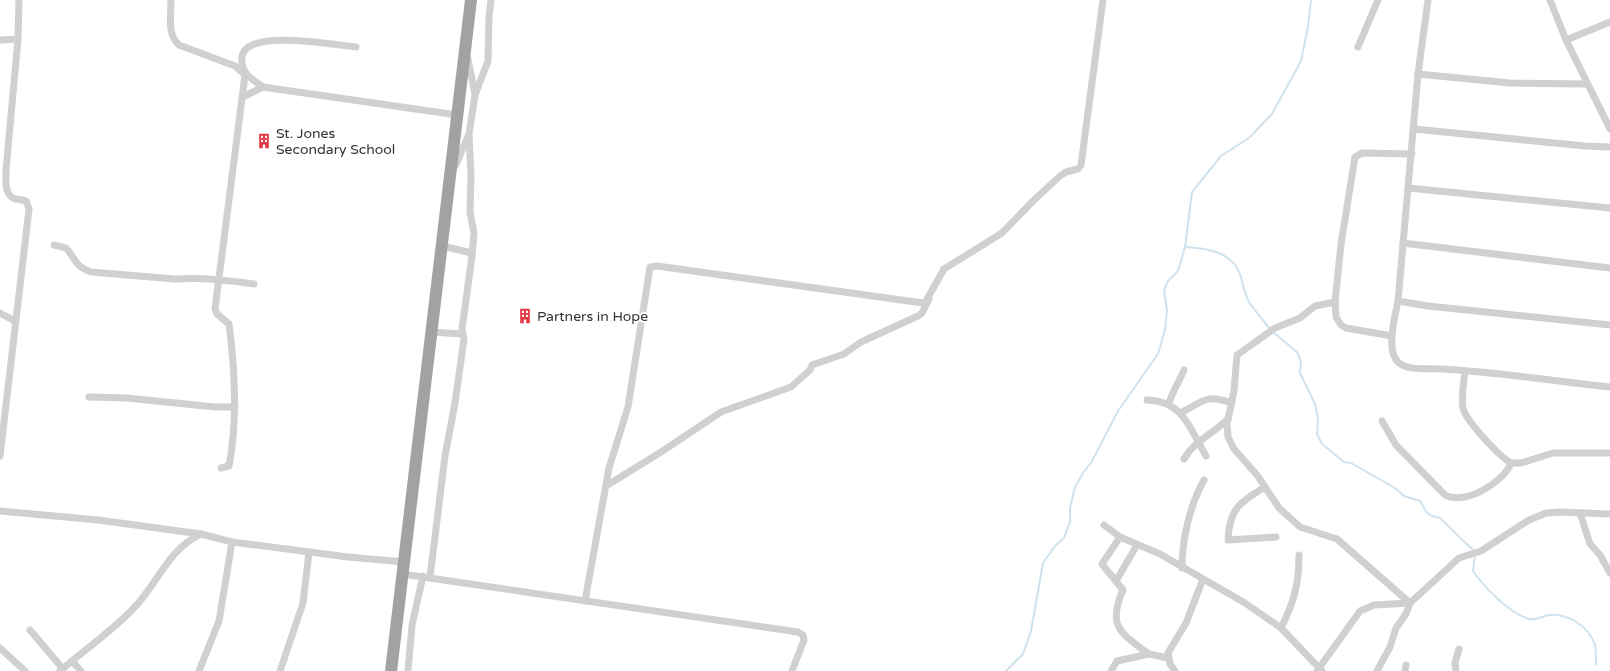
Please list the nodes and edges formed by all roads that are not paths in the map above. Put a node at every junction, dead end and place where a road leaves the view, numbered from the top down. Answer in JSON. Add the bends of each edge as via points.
{"nodes":[{"id":1,"x":19,"y":0,"type":"edge"},
{"id":2,"x":171,"y":0,"type":"edge"},
{"id":3,"x":471,"y":0,"type":"edge"},
{"id":4,"x":491,"y":0,"type":"edge"},
{"id":5,"x":1103,"y":0,"type":"edge"},
{"id":6,"x":1378,"y":0,"type":"edge"},
{"id":7,"x":1428,"y":0,"type":"edge"},
{"id":8,"x":1550,"y":0,"type":"edge"},
{"id":9,"x":1610,"y":22,"type":"edge"},
{"id":10,"x":466,"y":36,"type":"junction"},
{"id":11,"x":18,"y":39,"type":"junction"},
{"id":12,"x":0,"y":40,"type":"edge"},
{"id":13,"x":1566,"y":40,"type":"junction"},
{"id":14,"x":356,"y":47,"type":"dead end"},
{"id":15,"x":1358,"y":47,"type":"dead end"},
{"id":16,"x":245,"y":74,"type":"junction"},
{"id":17,"x":1418,"y":74,"type":"junction"},
{"id":18,"x":1586,"y":84,"type":"junction"},
{"id":19,"x":263,"y":87,"type":"junction"},
{"id":20,"x":475,"y":95,"type":"junction"},
{"id":21,"x":243,"y":97,"type":"junction"},
{"id":22,"x":458,"y":115,"type":"junction"},
{"id":23,"x":1414,"y":129,"type":"junction"},
{"id":24,"x":1610,"y":129,"type":"edge"},
{"id":25,"x":469,"y":134,"type":"junction"},
{"id":26,"x":1610,"y":147,"type":"edge"},
{"id":27,"x":1412,"y":154,"type":"junction"},
{"id":28,"x":3,"y":169,"type":"edge"},
{"id":29,"x":449,"y":184,"type":"junction"},
{"id":30,"x":1408,"y":188,"type":"junction"},
{"id":31,"x":1610,"y":208,"type":"edge"},
{"id":32,"x":1403,"y":244,"type":"junction"},
{"id":33,"x":54,"y":245,"type":"dead end"},
{"id":34,"x":442,"y":246,"type":"junction"},
{"id":35,"x":472,"y":256,"type":"junction"},
{"id":36,"x":1610,"y":268,"type":"edge"},
{"id":37,"x":218,"y":279,"type":"junction"},
{"id":38,"x":254,"y":284,"type":"dead end"},
{"id":39,"x":929,"y":299,"type":"junction"},
{"id":40,"x":1398,"y":301,"type":"junction"},
{"id":41,"x":1335,"y":302,"type":"junction"},
{"id":42,"x":0,"y":314,"type":"edge"},
{"id":43,"x":15,"y":321,"type":"junction"},
{"id":44,"x":1610,"y":325,"type":"edge"},
{"id":45,"x":432,"y":332,"type":"junction"},
{"id":46,"x":462,"y":334,"type":"junction"},
{"id":47,"x":1392,"y":336,"type":"junction"},
{"id":48,"x":1184,"y":370,"type":"dead end"},
{"id":49,"x":1465,"y":370,"type":"junction"},
{"id":50,"x":1610,"y":387,"type":"edge"},
{"id":51,"x":89,"y":397,"type":"dead end"},
{"id":52,"x":1147,"y":400,"type":"dead end"},
{"id":53,"x":1232,"y":403,"type":"junction"},
{"id":54,"x":1169,"y":405,"type":"junction"},
{"id":55,"x":235,"y":407,"type":"junction"},
{"id":56,"x":1180,"y":413,"type":"junction"},
{"id":57,"x":1228,"y":419,"type":"junction"},
{"id":58,"x":1382,"y":421,"type":"dead end"},
{"id":59,"x":1197,"y":442,"type":"junction"},
{"id":60,"x":1610,"y":453,"type":"edge"},
{"id":61,"x":0,"y":456,"type":"edge"},
{"id":62,"x":1206,"y":456,"type":"dead end"},
{"id":63,"x":1184,"y":459,"type":"dead end"},
{"id":64,"x":1512,"y":463,"type":"junction"},
{"id":65,"x":221,"y":468,"type":"dead end"},
{"id":66,"x":1204,"y":480,"type":"dead end"},
{"id":67,"x":606,"y":486,"type":"junction"},
{"id":68,"x":1265,"y":487,"type":"junction"},
{"id":69,"x":0,"y":511,"type":"edge"},
{"id":70,"x":1580,"y":513,"type":"junction"},
{"id":71,"x":1610,"y":514,"type":"edge"},
{"id":72,"x":1104,"y":525,"type":"dead end"},
{"id":73,"x":201,"y":534,"type":"junction"},
{"id":74,"x":1120,"y":537,"type":"junction"},
{"id":75,"x":1276,"y":537,"type":"dead end"},
{"id":76,"x":232,"y":542,"type":"junction"},
{"id":77,"x":1137,"y":545,"type":"junction"},
{"id":78,"x":309,"y":552,"type":"junction"},
{"id":79,"x":1299,"y":555,"type":"dead end"},
{"id":80,"x":404,"y":562,"type":"junction"},
{"id":81,"x":1182,"y":568,"type":"junction"},
{"id":82,"x":1610,"y":573,"type":"edge"},
{"id":83,"x":402,"y":574,"type":"junction"},
{"id":84,"x":427,"y":576,"type":"junction"},
{"id":85,"x":1203,"y":579,"type":"junction"},
{"id":86,"x":1116,"y":580,"type":"junction"},
{"id":87,"x":585,"y":601,"type":"junction"},
{"id":88,"x":1410,"y":603,"type":"junction"},
{"id":89,"x":1281,"y":628,"type":"junction"},
{"id":90,"x":30,"y":630,"type":"dead end"},
{"id":91,"x":0,"y":648,"type":"edge"},
{"id":92,"x":1459,"y":649,"type":"dead end"},
{"id":93,"x":1149,"y":654,"type":"junction"},
{"id":94,"x":1168,"y":658,"type":"junction"},
{"id":95,"x":72,"y":661,"type":"junction"},
{"id":96,"x":62,"y":670,"type":"edge"},
{"id":97,"x":1320,"y":670,"type":"edge"},
{"id":98,"x":25,"y":671,"type":"edge"},
{"id":99,"x":81,"y":671,"type":"edge"},
{"id":100,"x":199,"y":671,"type":"edge"},
{"id":101,"x":280,"y":671,"type":"edge"},
{"id":102,"x":391,"y":671,"type":"edge"},
{"id":103,"x":408,"y":671,"type":"edge"},
{"id":104,"x":792,"y":671,"type":"edge"},
{"id":105,"x":1111,"y":671,"type":"edge"},
{"id":106,"x":1174,"y":671,"type":"edge"},
{"id":107,"x":1377,"y":671,"type":"edge"},
{"id":108,"x":1456,"y":671,"type":"edge"}],
"edges":[{"from":1,"to":11,"type":"street"},
{"from":2,"to":16,"type":"street","via":[[174,41],[235,66]]},
{"from":3,"to":10,"type":"highway"},
{"from":4,"to":20,"type":"street","via":[[488,61]]},
{"from":5,"to":39,"type":"street","via":[[1081,165],[1078,169],[1060,176],[1002,233],[944,269]]},
{"from":6,"to":15,"type":"street"},
{"from":7,"to":17,"type":"street"},
{"from":8,"to":13,"type":"street"},
{"from":9,"to":13,"type":"street"},
{"from":10,"to":20,"type":"street"},
{"from":10,"to":22,"type":"highway"},
{"from":11,"to":12,"type":"street"},
{"from":11,"to":28,"type":"street"},
{"from":13,"to":18,"type":"street"},
{"from":14,"to":16,"type":"street","via":[[308,42],[257,42],[244,50],[242,62]]},
{"from":16,"to":19,"type":"street"},
{"from":16,"to":21,"type":"street"},
{"from":17,"to":18,"type":"street","via":[[1510,83]]},
{"from":17,"to":23,"type":"street"},
{"from":18,"to":24,"type":"street"},
{"from":19,"to":21,"type":"street"},
{"from":19,"to":22,"type":"street"},
{"from":20,"to":25,"type":"street"},
{"from":21,"to":37,"type":"street"},
{"from":22,"to":29,"type":"highway"},
{"from":23,"to":26,"type":"street"},
{"from":23,"to":27,"type":"street"},
{"from":25,"to":29,"type":"street"},
{"from":25,"to":35,"type":"street","via":[[470,212],[474,233]]},
{"from":27,"to":30,"type":"street"},
{"from":27,"to":41,"type":"street","via":[[1362,153],[1355,157]]},
{"from":28,"to":43,"type":"street","via":[[8,194],[12,198],[26,201],[29,209]]},
{"from":29,"to":34,"type":"highway"},
{"from":30,"to":31,"type":"street"},
{"from":30,"to":32,"type":"street"},
{"from":32,"to":36,"type":"street"},
{"from":32,"to":40,"type":"street"},
{"from":33,"to":37,"type":"street","via":[[66,248],[82,269],[91,272],[175,279]]},
{"from":34,"to":35,"type":"street","via":[[468,252]]},
{"from":34,"to":45,"type":"highway"},
{"from":35,"to":46,"type":"street"},
{"from":37,"to":38,"type":"street"},
{"from":37,"to":55,"type":"street","via":[[215,309],[217,314],[230,324]]},
{"from":39,"to":67,"type":"street","via":[[918,316],[861,342],[844,354],[812,365],[810,370],[791,387],[721,412]]},
{"from":39,"to":67,"type":"street","via":[[924,303],[658,266],[650,267],[628,407]]},
{"from":40,"to":44,"type":"street"},
{"from":40,"to":47,"type":"street"},
{"from":41,"to":47,"type":"street","via":[[1336,316],[1341,325],[1354,330]]},
{"from":41,"to":53,"type":"street","via":[[1315,306],[1305,315],[1275,328],[1239,352],[1236,358]]},
{"from":42,"to":43,"type":"street"},
{"from":43,"to":61,"type":"street"},
{"from":45,"to":46,"type":"street"},
{"from":45,"to":80,"type":"highway"},
{"from":46,"to":84,"type":"street","via":[[464,338],[455,403]]},
{"from":47,"to":49,"type":"street","via":[[1396,359],[1405,366]]},
{"from":48,"to":54,"type":"street"},
{"from":49,"to":50,"type":"street"},
{"from":49,"to":64,"type":"street","via":[[1464,410],[1495,449]]},
{"from":51,"to":55,"type":"street"},
{"from":52,"to":54,"type":"street"},
{"from":53,"to":56,"type":"street","via":[[1206,398]]},
{"from":53,"to":57,"type":"street"},
{"from":54,"to":56,"type":"street"},
{"from":55,"to":65,"type":"street","via":[[235,438],[229,466]]},
{"from":56,"to":59,"type":"street","via":[[1186,419]]},
{"from":57,"to":59,"type":"street"},
{"from":57,"to":68,"type":"street","via":[[1227,431],[1231,443]]},
{"from":58,"to":64,"type":"street","via":[[1396,445],[1445,496],[1451,498],[1465,498],[1495,482],[1508,471]]},
{"from":59,"to":62,"type":"street"},
{"from":59,"to":63,"type":"street"},
{"from":60,"to":64,"type":"street","via":[[1553,453]]},
{"from":66,"to":81,"type":"street","via":[[1193,502]]},
{"from":67,"to":87,"type":"street"},
{"from":68,"to":75,"type":"street","via":[[1237,507],[1231,516],[1228,540]]},
{"from":68,"to":88,"type":"street","via":[[1279,508],[1300,527],[1337,539]]},
{"from":69,"to":73,"type":"street","via":[[98,520]]},
{"from":70,"to":71,"type":"street"},
{"from":70,"to":82,"type":"street","via":[[1590,544]]},
{"from":70,"to":88,"type":"street","via":[[1546,513],[1529,520],[1481,551],[1459,558]]},
{"from":72,"to":74,"type":"street"},
{"from":73,"to":76,"type":"street"},
{"from":73,"to":95,"type":"street","via":[[176,552],[135,608]]},
{"from":74,"to":77,"type":"street"},
{"from":74,"to":86,"type":"street","via":[[1102,564]]},
{"from":76,"to":78,"type":"street"},
{"from":76,"to":100,"type":"street","via":[[219,621]]},
{"from":77,"to":81,"type":"street","via":[[1160,554]]},
{"from":77,"to":86,"type":"street"},
{"from":78,"to":80,"type":"street"},
{"from":78,"to":101,"type":"street","via":[[303,603]]},
{"from":79,"to":89,"type":"street","via":[[1299,578],[1292,605]]},
{"from":80,"to":83,"type":"highway"},
{"from":81,"to":85,"type":"street"},
{"from":83,"to":84,"type":"street"},
{"from":83,"to":102,"type":"highway"},
{"from":84,"to":87,"type":"street"},
{"from":84,"to":103,"type":"street","via":[[412,625]]},
{"from":85,"to":89,"type":"street","via":[[1245,603]]},
{"from":85,"to":94,"type":"street","via":[[1190,615],[1170,648]]},
{"from":86,"to":93,"type":"street","via":[[1123,590],[1114,616],[1117,625],[1130,640]]},
{"from":87,"to":104,"type":"street","via":[[798,632],[803,634],[804,640]]},
{"from":88,"to":97,"type":"street","via":[[1374,605],[1360,611]]},
{"from":88,"to":107,"type":"street"},
{"from":89,"to":97,"type":"street"},
{"from":90,"to":96,"type":"street"},
{"from":91,"to":98,"type":"street"},
{"from":92,"to":108,"type":"street","via":[[1455,663]]},
{"from":93,"to":94,"type":"street"},
{"from":93,"to":105,"type":"street","via":[[1117,661]]},
{"from":94,"to":106,"type":"street"},
{"from":95,"to":96,"type":"street"},
{"from":95,"to":99,"type":"street"}]}
